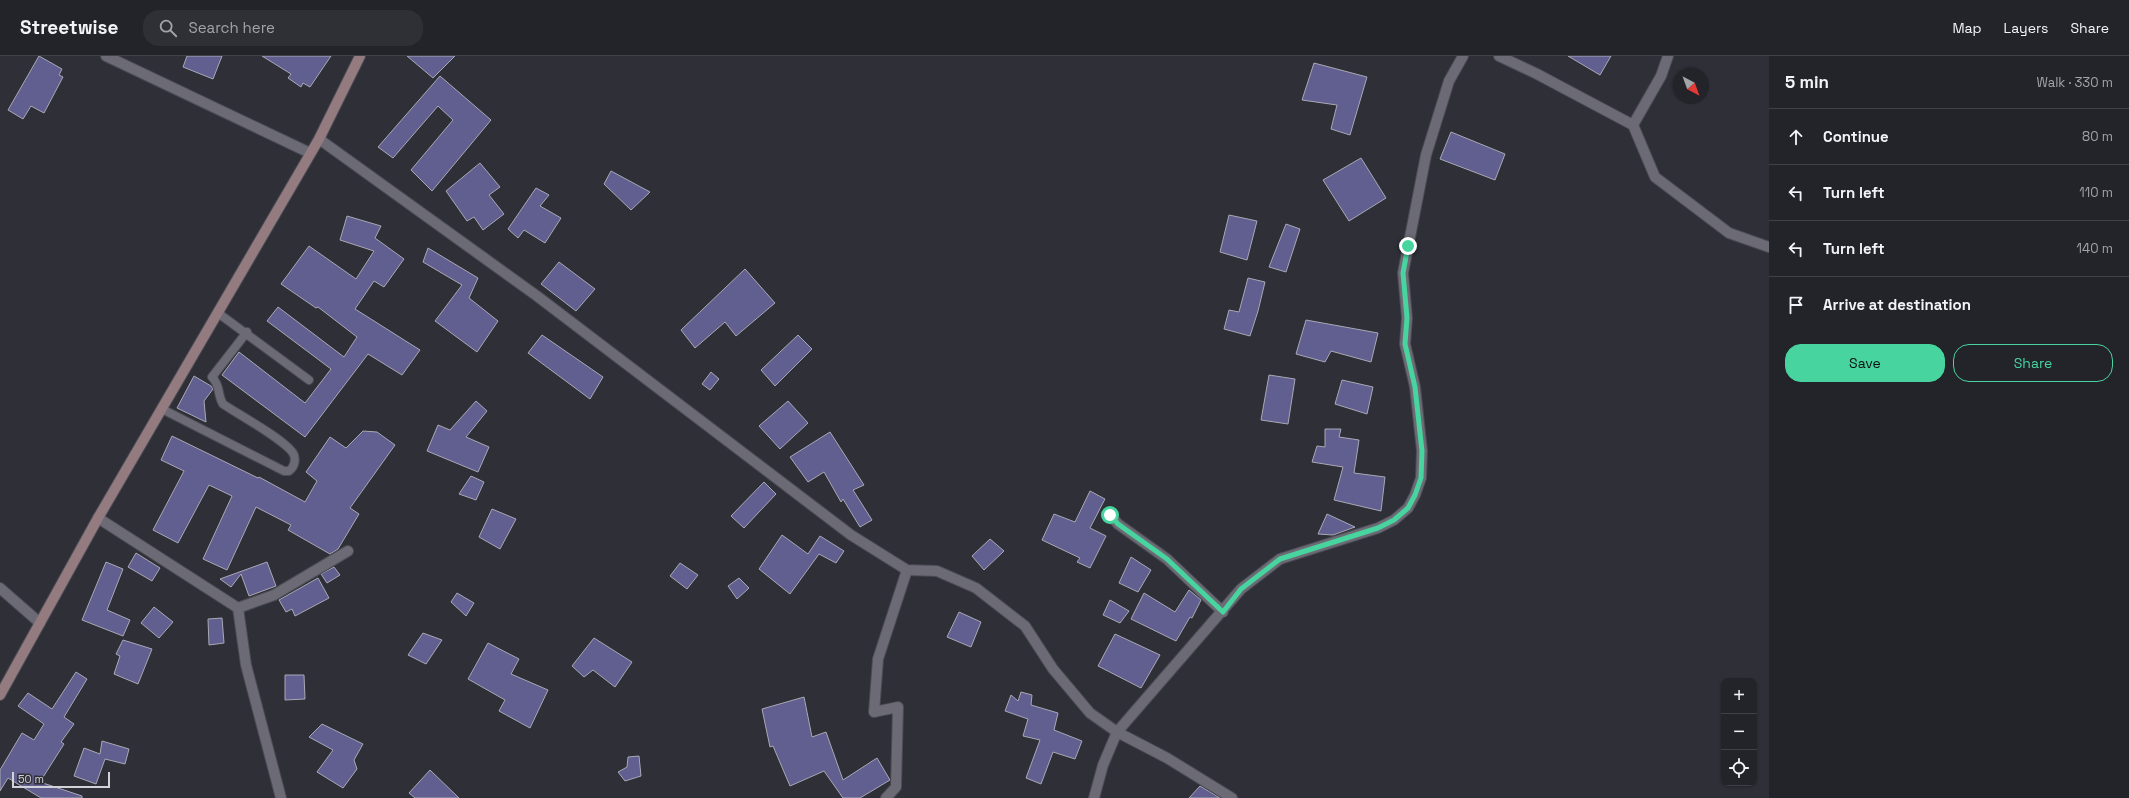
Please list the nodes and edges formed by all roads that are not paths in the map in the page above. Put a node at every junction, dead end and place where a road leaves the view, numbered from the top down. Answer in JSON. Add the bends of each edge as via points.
{"nodes":[{"id":1,"x":106,"y":56,"type":"edge"},
{"id":2,"x":360,"y":56,"type":"edge"},
{"id":3,"x":1463,"y":56,"type":"edge"},
{"id":4,"x":1499,"y":56,"type":"edge"},
{"id":5,"x":1668,"y":56,"type":"edge"},
{"id":6,"x":1633,"y":125,"type":"junction"},
{"id":7,"x":319,"y":139,"type":"junction"},
{"id":8,"x":310,"y":153,"type":"junction"},
{"id":9,"x":1769,"y":247,"type":"edge"},
{"id":10,"x":218,"y":313,"type":"junction"},
{"id":11,"x":247,"y":332,"type":"junction"},
{"id":12,"x":309,"y":380,"type":"dead end"},
{"id":13,"x":162,"y":408,"type":"junction"},
{"id":14,"x":1110,"y":515,"type":"dead end"},
{"id":15,"x":98,"y":518,"type":"junction"},
{"id":16,"x":348,"y":551,"type":"dead end"},
{"id":17,"x":907,"y":570,"type":"junction"},
{"id":18,"x":0,"y":588,"type":"edge"},
{"id":19,"x":238,"y":608,"type":"junction"},
{"id":20,"x":1223,"y":612,"type":"junction"},
{"id":21,"x":40,"y":623,"type":"junction"},
{"id":22,"x":0,"y":695,"type":"edge"},
{"id":23,"x":1117,"y":732,"type":"junction"},
{"id":24,"x":281,"y":798,"type":"edge"},
{"id":25,"x":886,"y":798,"type":"edge"},
{"id":26,"x":1094,"y":798,"type":"edge"},
{"id":27,"x":1232,"y":798,"type":"edge"}],
"edges":[{"from":1,"to":8,"type":"street"},
{"from":2,"to":7,"type":"main road"},
{"from":3,"to":20,"type":"street","via":[[1449,81],[1426,155],[1403,273],[1407,318],[1405,344],[1415,387],[1422,451],[1421,478],[1415,495],[1408,508],[1394,520],[1378,528],[1280,559],[1241,589]]},
{"from":4,"to":6,"type":"street"},
{"from":5,"to":6,"type":"street"},
{"from":6,"to":9,"type":"street","via":[[1655,177],[1729,233]]},
{"from":7,"to":8,"type":"main road"},
{"from":7,"to":17,"type":"street","via":[[537,296],[851,535]]},
{"from":8,"to":10,"type":"main road"},
{"from":10,"to":11,"type":"lane"},
{"from":10,"to":13,"type":"main road"},
{"from":11,"to":12,"type":"lane"},
{"from":11,"to":13,"type":"lane","via":[[212,377],[219,388],[218,398],[223,404],[285,444],[294,454],[295,462],[289,472]]},
{"from":13,"to":15,"type":"main road"},
{"from":14,"to":20,"type":"street","via":[[1118,524],[1167,559]]},
{"from":15,"to":19,"type":"street"},
{"from":15,"to":21,"type":"main road"},
{"from":16,"to":19,"type":"street","via":[[274,595]]},
{"from":17,"to":23,"type":"street","via":[[937,571],[976,588],[1025,626],[1053,669],[1090,713]]},
{"from":17,"to":25,"type":"street","via":[[878,659],[874,712],[898,707],[896,787]]},
{"from":18,"to":21,"type":"street"},
{"from":19,"to":24,"type":"street","via":[[246,665]]},
{"from":20,"to":23,"type":"street"},
{"from":21,"to":22,"type":"main road"},
{"from":23,"to":26,"type":"street","via":[[1103,765]]},
{"from":23,"to":27,"type":"street","via":[[1167,758]]}]}
